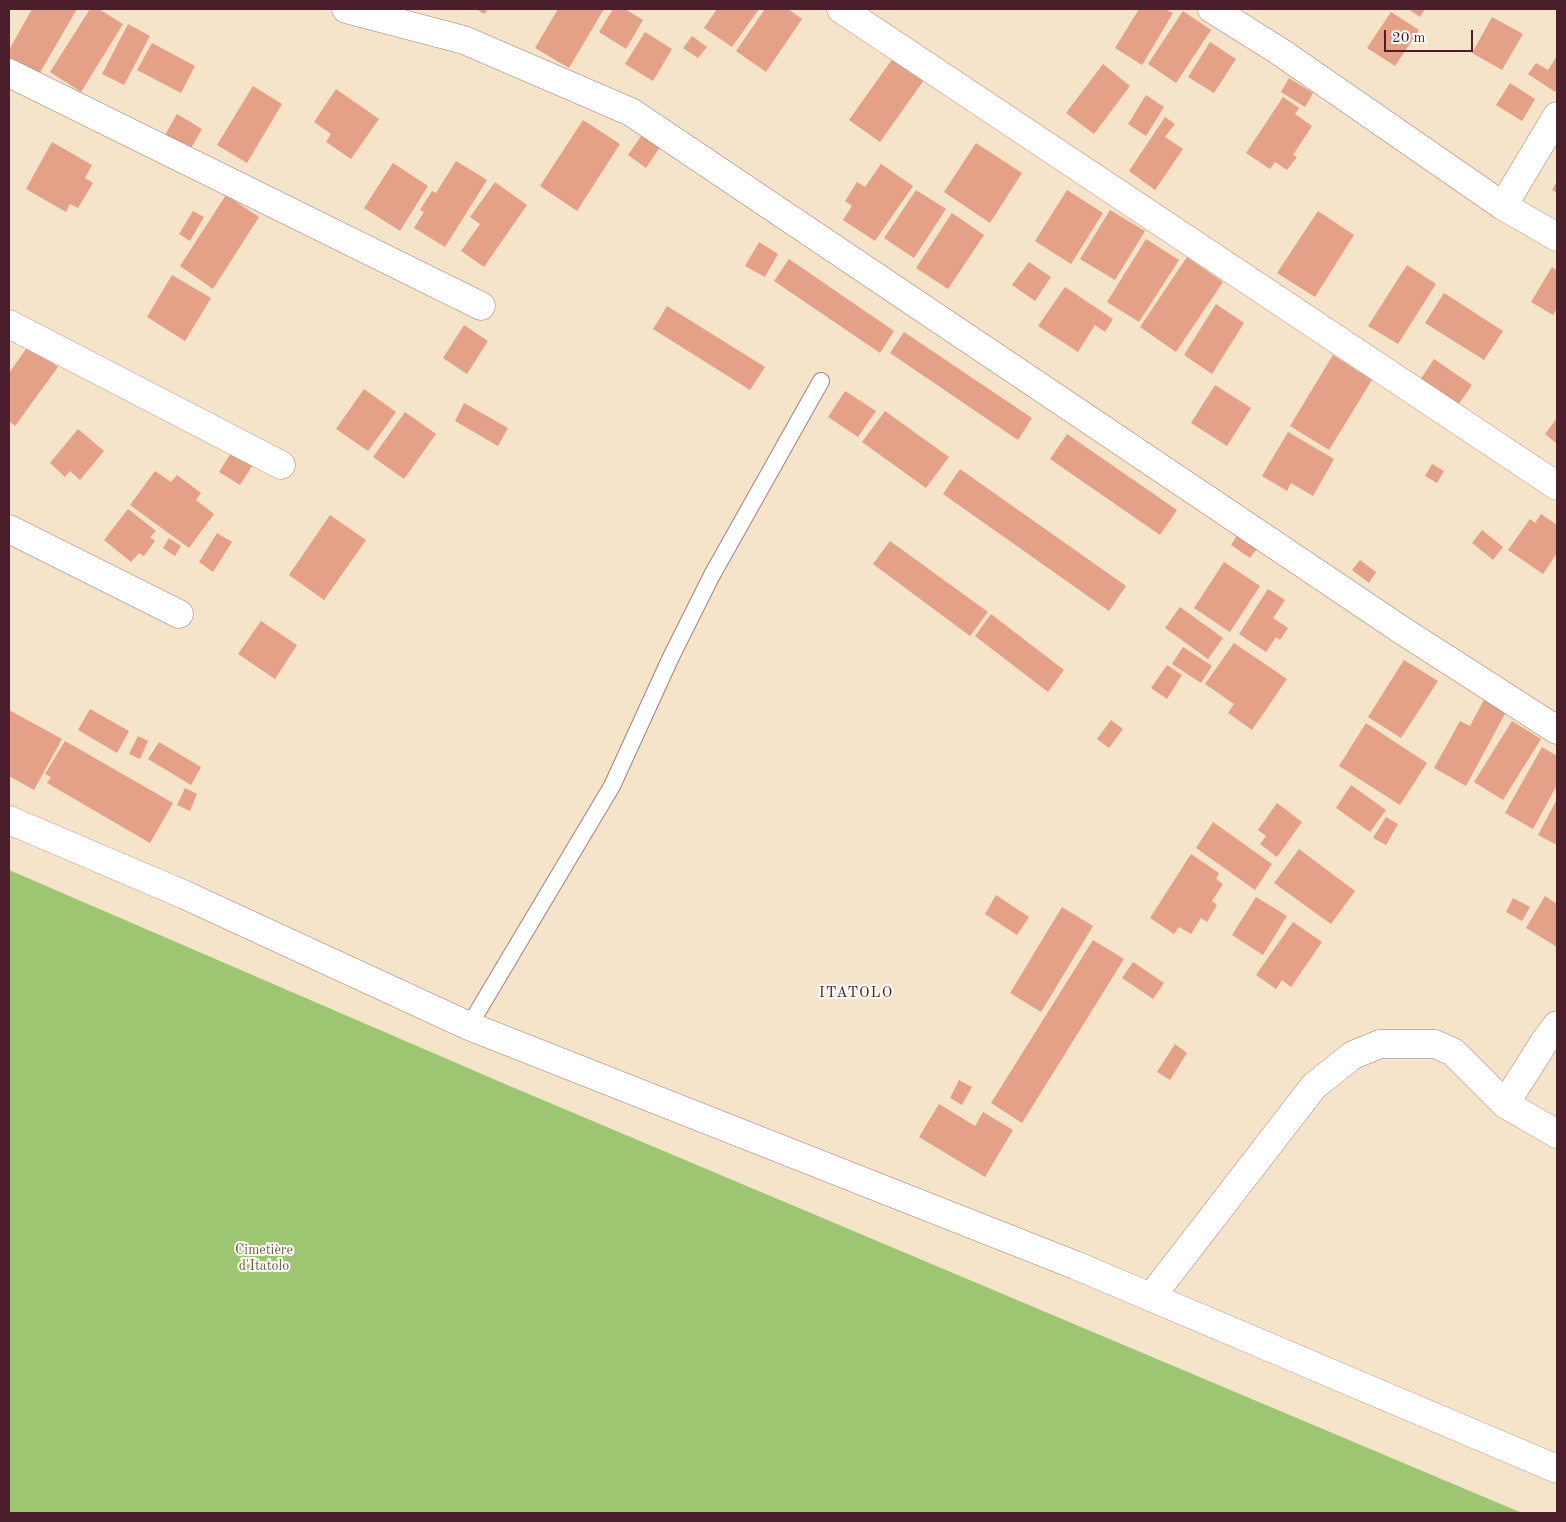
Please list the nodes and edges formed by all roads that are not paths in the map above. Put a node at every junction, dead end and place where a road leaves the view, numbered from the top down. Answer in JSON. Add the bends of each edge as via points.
{"nodes":[{"id":1,"x":346,"y":9,"type":"edge"},
{"id":2,"x":841,"y":9,"type":"edge"},
{"id":3,"x":1212,"y":9,"type":"edge"},
{"id":4,"x":9,"y":74,"type":"edge"},
{"id":5,"x":1557,"y":116,"type":"edge"},
{"id":6,"x":1503,"y":206,"type":"junction"},
{"id":7,"x":1557,"y":237,"type":"edge"},
{"id":8,"x":481,"y":306,"type":"dead end"},
{"id":9,"x":9,"y":324,"type":"edge"},
{"id":10,"x":821,"y":381,"type":"dead end"},
{"id":11,"x":281,"y":465,"type":"dead end"},
{"id":12,"x":1557,"y":486,"type":"edge"},
{"id":13,"x":9,"y":529,"type":"edge"},
{"id":14,"x":178,"y":614,"type":"dead end"},
{"id":15,"x":1557,"y":730,"type":"edge"},
{"id":16,"x":9,"y":820,"type":"edge"},
{"id":17,"x":1557,"y":1025,"type":"edge"},
{"id":18,"x":469,"y":1026,"type":"junction"},
{"id":19,"x":1505,"y":1104,"type":"junction"},
{"id":20,"x":1557,"y":1134,"type":"edge"},
{"id":21,"x":1150,"y":1297,"type":"junction"},
{"id":22,"x":1557,"y":1469,"type":"edge"}],
"edges":[{"from":1,"to":15,"type":"main road","via":[[464,40],[631,112],[1395,626]]},
{"from":2,"to":12,"type":"main road"},
{"from":3,"to":6,"type":"main road","via":[[1287,56]]},
{"from":4,"to":8,"type":"main road"},
{"from":5,"to":6,"type":"main road"},
{"from":6,"to":7,"type":"main road"},
{"from":9,"to":11,"type":"main road"},
{"from":10,"to":18,"type":"lane","via":[[712,575],[612,786]]},
{"from":13,"to":14,"type":"main road"},
{"from":16,"to":18,"type":"main road","via":[[185,895]]},
{"from":17,"to":19,"type":"main road"},
{"from":18,"to":21,"type":"main road"},
{"from":19,"to":20,"type":"main road"},
{"from":19,"to":21,"type":"main road","via":[[1453,1052],[1435,1044],[1380,1044],[1353,1055],[1314,1086]]},
{"from":21,"to":22,"type":"main road"}]}
